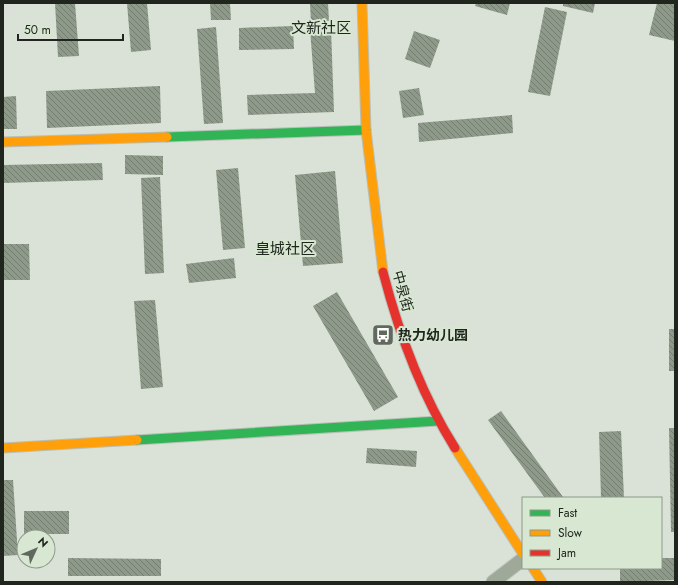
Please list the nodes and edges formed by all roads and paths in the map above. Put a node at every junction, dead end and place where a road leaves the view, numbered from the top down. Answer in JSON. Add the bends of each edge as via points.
{"nodes":[{"id":1,"x":362,"y":3,"type":"edge"},
{"id":2,"x":366,"y":130,"type":"junction"},
{"id":3,"x":3,"y":142,"type":"edge"},
{"id":4,"x":438,"y":421,"type":"junction"},
{"id":5,"x":3,"y":448,"type":"edge"},
{"id":6,"x":522,"y":552,"type":"edge"},
{"id":7,"x":522,"y":560,"type":"edge"},
{"id":8,"x":534,"y":569,"type":"edge"},
{"id":9,"x":493,"y":582,"type":"edge"},
{"id":10,"x":542,"y":582,"type":"edge"}],
"edges":[{"from":1,"to":2,"type":"street","name":"中泉街"},
{"from":2,"to":3,"type":"street"},
{"from":2,"to":4,"type":"street","name":"中泉街","via":[[382,272],[412,365]]},
{"from":4,"to":5,"type":"street"},
{"from":4,"to":6,"type":"street","name":"中泉街"},
{"from":7,"to":9,"type":"street"},
{"from":8,"to":10,"type":"street"}]}
